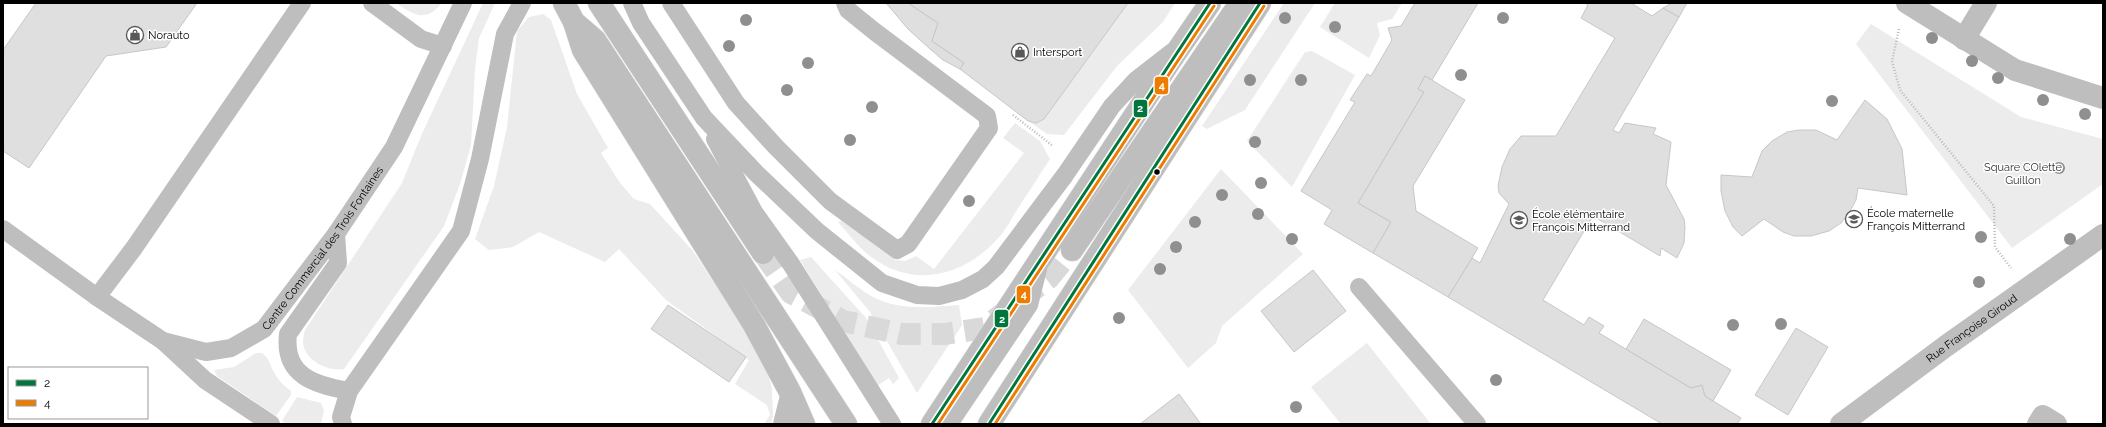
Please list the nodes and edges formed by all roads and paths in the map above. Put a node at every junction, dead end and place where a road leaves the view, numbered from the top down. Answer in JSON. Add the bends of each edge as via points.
{"nodes":[{"id":1,"x":302,"y":3,"type":"edge"},
{"id":2,"x":372,"y":3,"type":"edge"},
{"id":3,"x":463,"y":3,"type":"edge"},
{"id":4,"x":522,"y":3,"type":"edge"},
{"id":5,"x":564,"y":3,"type":"edge"},
{"id":6,"x":599,"y":3,"type":"edge"},
{"id":7,"x":632,"y":3,"type":"edge"},
{"id":8,"x":671,"y":3,"type":"edge"},
{"id":9,"x":845,"y":3,"type":"edge"},
{"id":10,"x":1210,"y":3,"type":"edge"},
{"id":11,"x":1240,"y":3,"type":"edge"},
{"id":12,"x":1260,"y":3,"type":"edge"},
{"id":13,"x":1907,"y":3,"type":"edge"},
{"id":14,"x":1986,"y":3,"type":"edge"},
{"id":15,"x":574,"y":22,"type":"junction"},
{"id":16,"x":1898,"y":31,"type":"dead end"},
{"id":17,"x":1964,"y":39,"type":"junction"},
{"id":18,"x":1182,"y":44,"type":"junction"},
{"id":19,"x":443,"y":46,"type":"junction"},
{"id":20,"x":2103,"y":98,"type":"edge"},
{"id":21,"x":704,"y":118,"type":"junction"},
{"id":22,"x":1019,"y":120,"type":"dead end"},
{"id":23,"x":1043,"y":138,"type":"dead end"},
{"id":24,"x":3,"y":229,"type":"edge"},
{"id":25,"x":336,"y":234,"type":"junction"},
{"id":26,"x":2103,"y":235,"type":"edge"},
{"id":27,"x":1072,"y":250,"type":"tunnel mouth"},
{"id":28,"x":763,"y":253,"type":"tunnel mouth"},
{"id":29,"x":1041,"y":257,"type":"junction"},
{"id":30,"x":2012,"y":268,"type":"dead end"},
{"id":31,"x":1360,"y":287,"type":"dead end"},
{"id":32,"x":97,"y":297,"type":"junction"},
{"id":33,"x":163,"y":341,"type":"junction"},
{"id":34,"x":349,"y":391,"type":"junction"},
{"id":35,"x":790,"y":392,"type":"junction"},
{"id":36,"x":270,"y":424,"type":"edge"},
{"id":37,"x":343,"y":424,"type":"edge"},
{"id":38,"x":782,"y":424,"type":"edge"},
{"id":39,"x":804,"y":424,"type":"edge"},
{"id":40,"x":846,"y":424,"type":"edge"},
{"id":41,"x":892,"y":424,"type":"edge"},
{"id":42,"x":932,"y":424,"type":"edge"},
{"id":43,"x":949,"y":424,"type":"edge"},
{"id":44,"x":989,"y":424,"type":"edge"},
{"id":45,"x":1477,"y":424,"type":"edge"},
{"id":46,"x":1841,"y":424,"type":"edge"},
{"id":47,"x":2038,"y":424,"type":"edge"},
{"id":48,"x":2056,"y":424,"type":"edge"}],
"edges":[{"from":1,"to":32,"type":"lane","via":[[134,248]]},
{"from":2,"to":19,"type":"lane","via":[[421,39]]},
{"from":3,"to":19,"type":"lane","name":"Centre Commercial des Trois Fontaines"},
{"from":4,"to":34,"type":"lane","via":[[505,34],[480,159],[461,231]]},
{"from":5,"to":15,"type":"main road"},
{"from":6,"to":28,"type":"main road"},
{"from":7,"to":21,"type":"lane","via":[[641,23]]},
{"from":8,"to":9,"type":"lane","via":[[736,103],[766,136],[830,201],[897,250],[908,244],[989,128],[987,116],[874,31],[848,10]]},
{"from":10,"to":18,"type":"main road"},
{"from":11,"to":27,"type":"main road"},
{"from":12,"to":44,"type":"main road"},
{"from":13,"to":17,"type":"main road"},
{"from":14,"to":17,"type":"main road"},
{"from":15,"to":35,"type":"main road","via":[[583,50],[754,325]]},
{"from":15,"to":40,"type":"main road","via":[[596,40]]},
{"from":16,"to":30,"type":"path","via":[[1892,61],[1900,90],[1994,206],[1995,247]]},
{"from":17,"to":20,"type":"main road","via":[[2015,70]]},
{"from":18,"to":21,"type":"lane","via":[[1136,80],[1112,106],[1065,175],[996,267],[983,279],[962,290],[939,296],[917,295],[882,283],[856,264],[789,205]]},
{"from":18,"to":29,"type":"main road"},
{"from":19,"to":25,"type":"lane","name":"Centre Commercial des Trois Fontaines","via":[[394,147]]},
{"from":21,"to":41,"type":"lane","via":[[754,212],[791,264]]},
{"from":22,"to":23,"type":"path"},
{"from":24,"to":32,"type":"lane","name":"Centre Commercial des Trois Fontaines"},
{"from":25,"to":33,"type":"lane","name":"Centre Commercial des Trois Fontaines","via":[[264,329],[231,348],[206,352]]},
{"from":25,"to":34,"type":"lane","via":[[338,263],[288,334],[286,348],[293,366],[305,378]]},
{"from":26,"to":46,"type":"main road","name":"Rue Françoise Giroud"},
{"from":29,"to":42,"type":"main road"},
{"from":29,"to":43,"type":"lane","via":[[1029,305]]},
{"from":31,"to":45,"type":"lane"},
{"from":32,"to":33,"type":"lane","name":"Centre Commercial des Trois Fontaines"},
{"from":33,"to":36,"type":"lane","via":[[205,380]]},
{"from":34,"to":37,"type":"lane","via":[[341,417]]},
{"from":35,"to":38,"type":"lane"},
{"from":35,"to":39,"type":"main road"},
{"from":47,"to":48,"type":"main road","via":[[2043,416]]}]}
